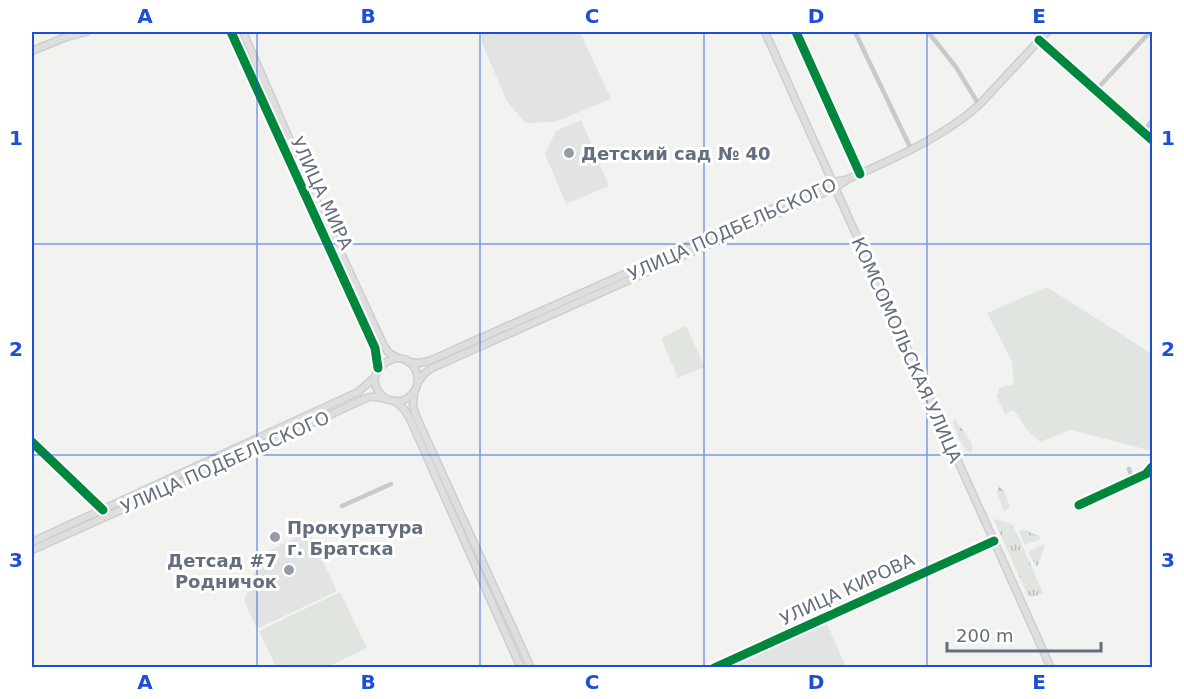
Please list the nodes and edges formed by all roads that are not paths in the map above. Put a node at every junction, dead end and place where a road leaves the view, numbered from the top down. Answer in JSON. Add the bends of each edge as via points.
{"nodes":[{"id":1,"x":86,"y":32,"type":"edge"},
{"id":2,"x":231,"y":32,"type":"edge"},
{"id":3,"x":243,"y":32,"type":"edge"},
{"id":4,"x":765,"y":32,"type":"edge"},
{"id":5,"x":796,"y":32,"type":"edge"},
{"id":6,"x":855,"y":32,"type":"edge"},
{"id":7,"x":928,"y":32,"type":"edge"},
{"id":8,"x":1034,"y":32,"type":"edge"},
{"id":9,"x":1047,"y":32,"type":"edge"},
{"id":10,"x":1150,"y":32,"type":"edge"},
{"id":11,"x":1040,"y":39,"type":"junction"},
{"id":12,"x":32,"y":51,"type":"edge"},
{"id":13,"x":1096,"y":90,"type":"junction"},
{"id":14,"x":979,"y":105,"type":"junction"},
{"id":15,"x":1152,"y":121,"type":"edge"},
{"id":16,"x":1143,"y":132,"type":"junction"},
{"id":17,"x":1152,"y":140,"type":"edge"},
{"id":18,"x":911,"y":149,"type":"junction"},
{"id":19,"x":860,"y":174,"type":"junction"},
{"id":20,"x":833,"y":185,"type":"junction"},
{"id":21,"x":754,"y":220,"type":"junction"},
{"id":22,"x":399,"y":359,"type":"junction"},
{"id":23,"x":408,"y":362,"type":"junction"},
{"id":24,"x":378,"y":368,"type":"junction"},
{"id":25,"x":375,"y":376,"type":"junction"},
{"id":26,"x":418,"y":382,"type":"junction"},
{"id":27,"x":415,"y":391,"type":"junction"},
{"id":28,"x":386,"y":399,"type":"junction"},
{"id":29,"x":394,"y":401,"type":"junction"},
{"id":30,"x":423,"y":438,"type":"junction"},
{"id":31,"x":32,"y":442,"type":"edge"},
{"id":32,"x":1152,"y":467,"type":"edge"},
{"id":33,"x":1129,"y":469,"type":"dead end"},
{"id":34,"x":1133,"y":481,"type":"junction"},
{"id":35,"x":391,"y":484,"type":"dead end"},
{"id":36,"x":150,"y":492,"type":"junction"},
{"id":37,"x":1079,"y":505,"type":"dead end"},
{"id":38,"x":342,"y":506,"type":"dead end"},
{"id":39,"x":104,"y":510,"type":"junction"},
{"id":40,"x":994,"y":541,"type":"junction"},
{"id":41,"x":32,"y":542,"type":"edge"},
{"id":42,"x":32,"y":550,"type":"edge"},
{"id":43,"x":520,"y":645,"type":"junction"},
{"id":44,"x":512,"y":648,"type":"junction"},
{"id":45,"x":521,"y":668,"type":"edge"},
{"id":46,"x":531,"y":668,"type":"edge"},
{"id":47,"x":714,"y":668,"type":"edge"},
{"id":48,"x":1051,"y":668,"type":"edge"}],
"edges":[{"from":1,"to":12,"type":"main road"},
{"from":2,"to":24,"type":"main road","name":"УЛИЦА МИРА","via":[[375,348]]},
{"from":3,"to":22,"type":"main road","name":"УЛИЦА МИРА","via":[[383,344]]},
{"from":4,"to":20,"type":"main road","name":"КОМСОМОЛЬСКАЯ УЛИЦА"},
{"from":5,"to":19,"type":"street"},
{"from":6,"to":18,"type":"street"},
{"from":7,"to":14,"type":"street"},
{"from":8,"to":11,"type":"street"},
{"from":9,"to":11,"type":"main road","name":"УЛИЦА ПОДБЕЛЬСКОГО"},
{"from":10,"to":13,"type":"street"},
{"from":11,"to":13,"type":"street"},
{"from":11,"to":14,"type":"main road","name":"УЛИЦА ПОДБЕЛЬСКОГО"},
{"from":13,"to":16,"type":"street"},
{"from":14,"to":18,"type":"main road","name":"УЛИЦА ПОДБЕЛЬСКОГО"},
{"from":15,"to":16,"type":"street"},
{"from":16,"to":17,"type":"street"},
{"from":18,"to":19,"type":"main road","name":"УЛИЦА ПОДБЕЛЬСКОГО"},
{"from":19,"to":20,"type":"main road","name":"УЛИЦА ПОДБЕЛЬСКОГО"},
{"from":20,"to":21,"type":"main road","name":"УЛИЦА ПОДБЕЛЬСКОГО"},
{"from":20,"to":40,"type":"main road","name":"КОМСОМОЛЬСКАЯ УЛИЦА"},
{"from":21,"to":23,"type":"main road","name":"УЛИЦА ПОДБЕЛЬСКОГО","via":[[429,361]]},
{"from":21,"to":26,"type":"main road","name":"УЛИЦА ПОДБЕЛЬСКОГО","via":[[432,368]]},
{"from":22,"to":23,"type":"main road"},
{"from":22,"to":24,"type":"main road","via":[[389,360]]},
{"from":23,"to":26,"type":"main road","via":[[417,373]]},
{"from":24,"to":25,"type":"main road"},
{"from":25,"to":28,"type":"main road","via":[[377,389]]},
{"from":25,"to":36,"type":"main road","name":"УЛИЦА ПОДБЕЛЬСКОГО","via":[[358,392]]},
{"from":26,"to":27,"type":"main road"},
{"from":27,"to":29,"type":"main road","via":[[408,398]]},
{"from":27,"to":30,"type":"main road","via":[[414,410]]},
{"from":28,"to":29,"type":"main road"},
{"from":28,"to":36,"type":"main road","name":"УЛИЦА ПОДБЕЛЬСКОГО","via":[[362,400]]},
{"from":29,"to":30,"type":"main road"},
{"from":30,"to":43,"type":"main road"},
{"from":30,"to":44,"type":"main road"},
{"from":31,"to":39,"type":"street"},
{"from":32,"to":34,"type":"street"},
{"from":33,"to":34,"type":"street"},
{"from":34,"to":37,"type":"street"},
{"from":35,"to":38,"type":"street"},
{"from":36,"to":39,"type":"main road","name":"УЛИЦА ПОДБЕЛЬСКОГО"},
{"from":36,"to":42,"type":"main road","name":"УЛИЦА ПОДБЕЛЬСКОГО"},
{"from":39,"to":41,"type":"main road","name":"УЛИЦА ПОДБЕЛЬСКОГО"},
{"from":40,"to":47,"type":"main road","name":"УЛИЦА КИРОВА"},
{"from":40,"to":48,"type":"main road","name":"КОМСОМОЛЬСКАЯ УЛИЦА"},
{"from":43,"to":44,"type":"main road"},
{"from":43,"to":46,"type":"main road"},
{"from":44,"to":45,"type":"main road"}]}
